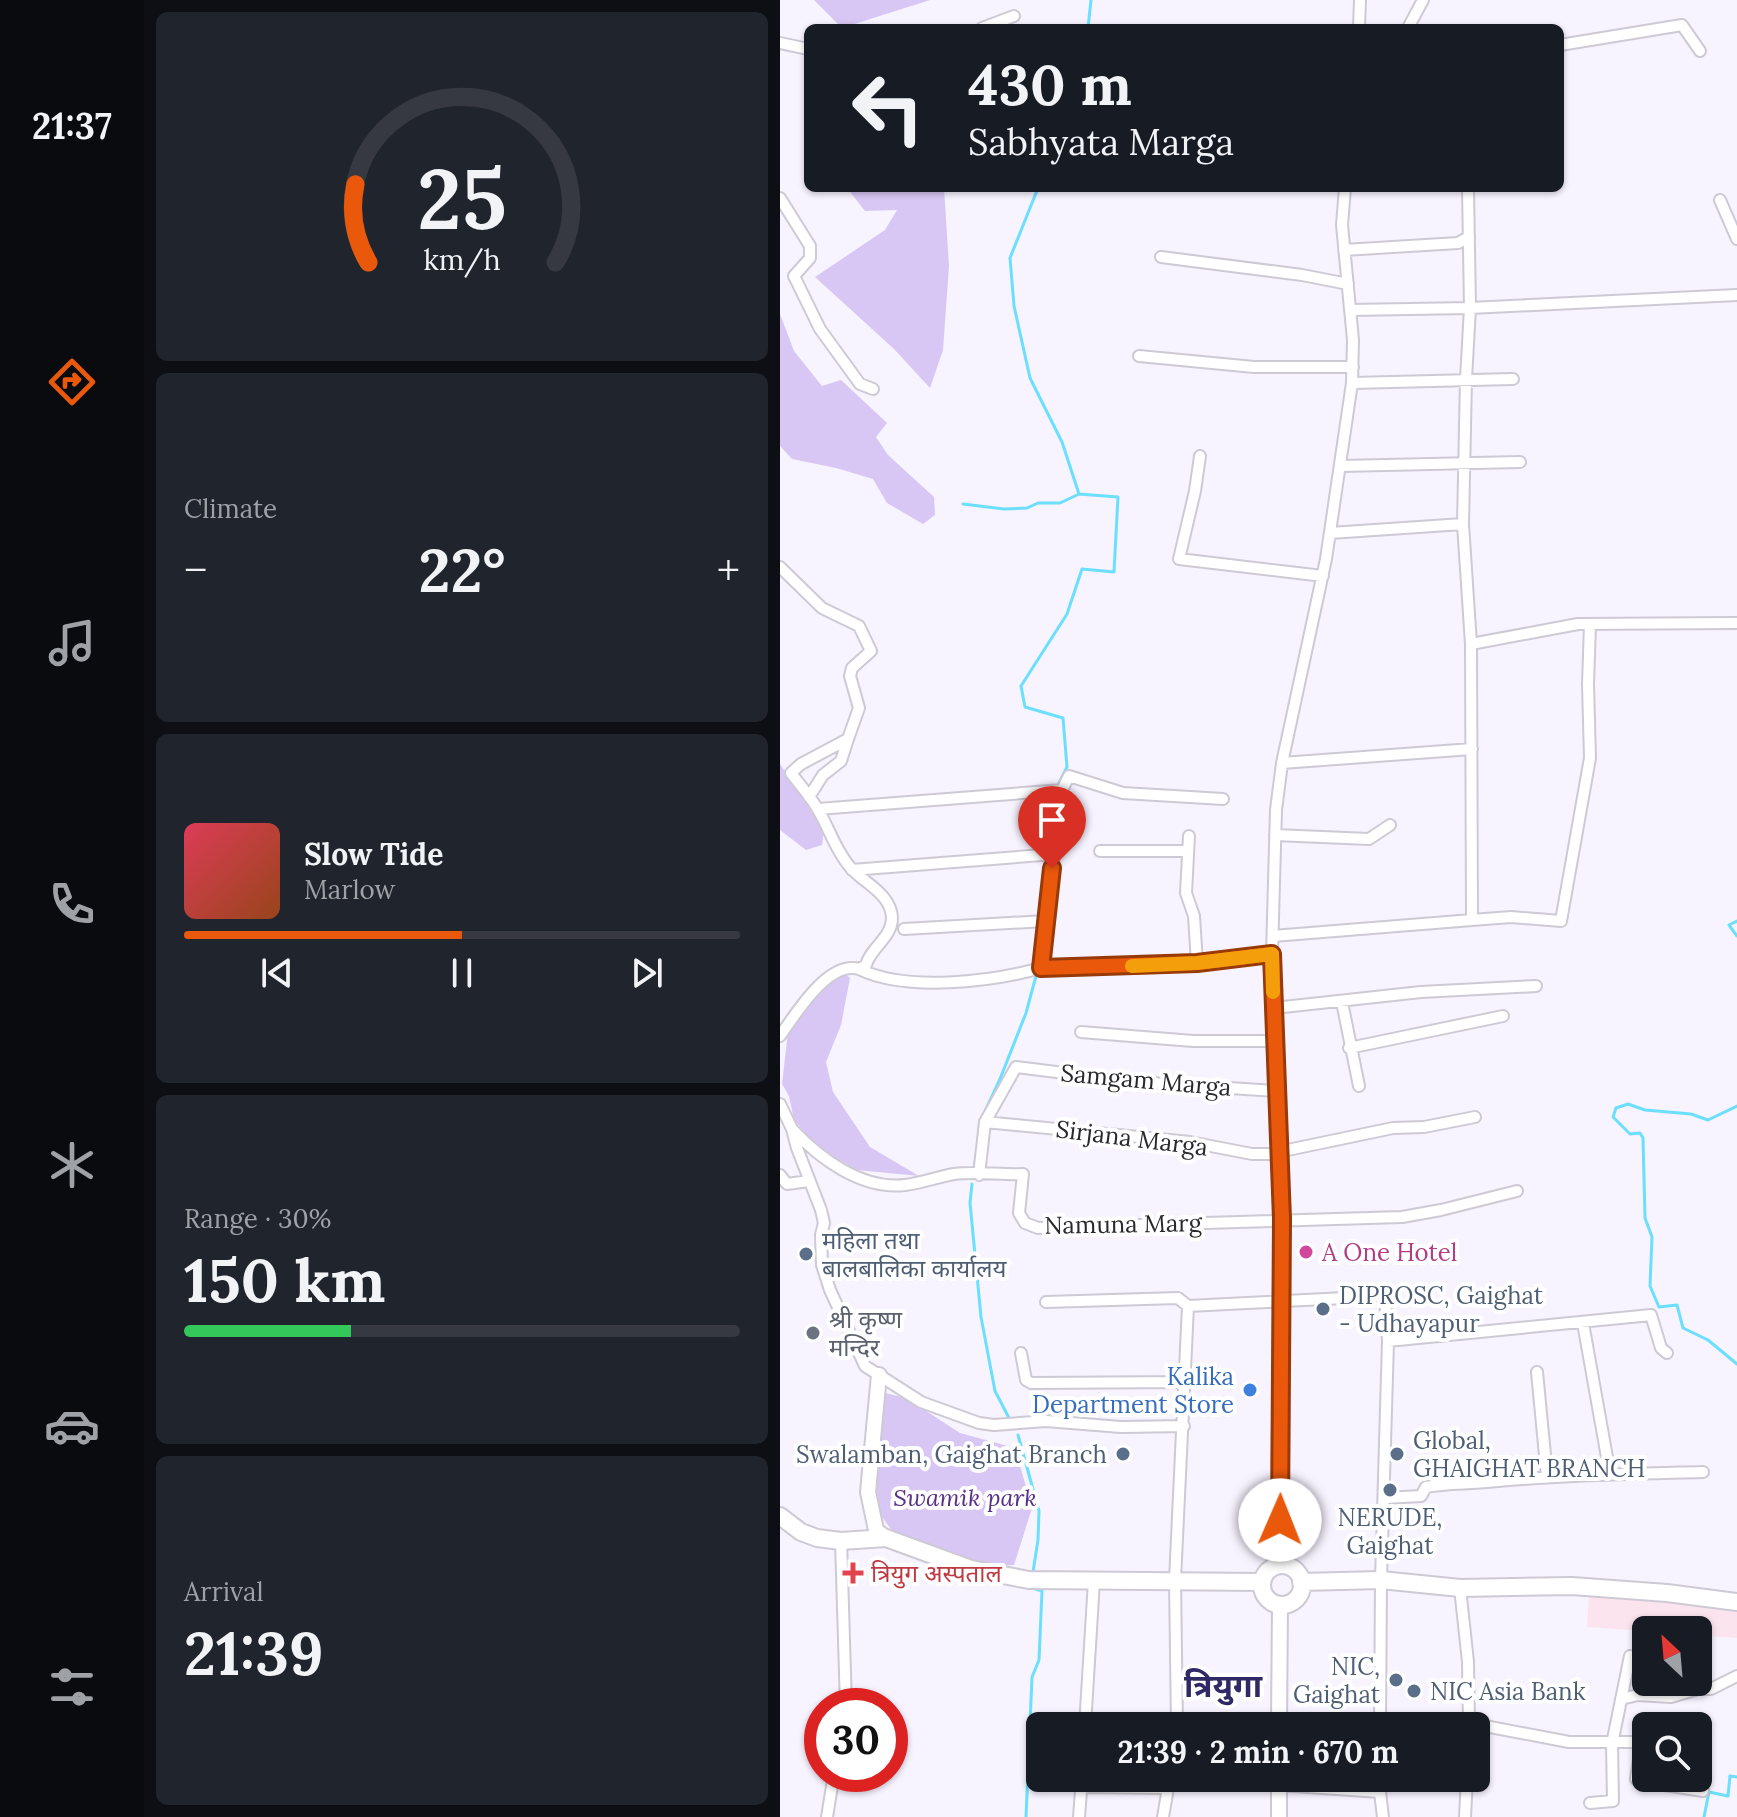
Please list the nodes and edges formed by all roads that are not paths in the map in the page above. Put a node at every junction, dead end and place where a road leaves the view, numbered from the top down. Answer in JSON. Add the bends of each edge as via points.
{"nodes":[{"id":1,"x":1360,"y":0,"type":"edge"},
{"id":2,"x":1423,"y":0,"type":"edge"},
{"id":3,"x":1014,"y":16,"type":"dead end"},
{"id":4,"x":993,"y":24,"type":"edge"},
{"id":5,"x":1359,"y":24,"type":"edge"},
{"id":6,"x":1410,"y":24,"type":"edge"},
{"id":7,"x":780,"y":43,"type":"edge"},
{"id":8,"x":1564,"y":44,"type":"edge"},
{"id":9,"x":804,"y":48,"type":"edge"},
{"id":10,"x":1700,"y":51,"type":"dead end"},
{"id":11,"x":1345,"y":192,"type":"edge"},
{"id":12,"x":1468,"y":192,"type":"edge"},
{"id":13,"x":780,"y":198,"type":"edge"},
{"id":14,"x":1720,"y":200,"type":"dead end"},
{"id":15,"x":1469,"y":237,"type":"junction"},
{"id":16,"x":1737,"y":239,"type":"edge"},
{"id":17,"x":1344,"y":250,"type":"junction"},
{"id":18,"x":1161,"y":257,"type":"dead end"},
{"id":19,"x":1348,"y":284,"type":"junction"},
{"id":20,"x":1737,"y":295,"type":"edge"},
{"id":21,"x":1470,"y":308,"type":"junction"},
{"id":22,"x":1350,"y":310,"type":"junction"},
{"id":23,"x":1139,"y":356,"type":"dead end"},
{"id":24,"x":1353,"y":367,"type":"junction"},
{"id":25,"x":1466,"y":379,"type":"junction"},
{"id":26,"x":1513,"y":379,"type":"dead end"},
{"id":27,"x":1352,"y":383,"type":"junction"},
{"id":28,"x":873,"y":389,"type":"dead end"},
{"id":29,"x":1200,"y":456,"type":"dead end"},
{"id":30,"x":1520,"y":462,"type":"dead end"},
{"id":31,"x":1463,"y":463,"type":"junction"},
{"id":32,"x":1341,"y":466,"type":"junction"},
{"id":33,"x":1463,"y":524,"type":"junction"},
{"id":34,"x":1330,"y":533,"type":"junction"},
{"id":35,"x":780,"y":567,"type":"edge"},
{"id":36,"x":1323,"y":576,"type":"junction"},
{"id":37,"x":1737,"y":623,"type":"edge"},
{"id":38,"x":1590,"y":624,"type":"junction"},
{"id":39,"x":1471,"y":644,"type":"junction"},
{"id":40,"x":848,"y":739,"type":"junction"},
{"id":41,"x":1472,"y":749,"type":"junction"},
{"id":42,"x":1282,"y":763,"type":"junction"},
{"id":43,"x":1062,"y":790,"type":"junction"},
{"id":44,"x":809,"y":797,"type":"junction"},
{"id":45,"x":1223,"y":799,"type":"dead end"},
{"id":46,"x":818,"y":809,"type":"junction"},
{"id":47,"x":1390,"y":825,"type":"dead end"},
{"id":48,"x":1275,"y":835,"type":"junction"},
{"id":49,"x":1189,"y":836,"type":"dead end"},
{"id":50,"x":1100,"y":851,"type":"dead end"},
{"id":51,"x":1188,"y":851,"type":"junction"},
{"id":52,"x":1055,"y":854,"type":"junction"},
{"id":53,"x":852,"y":870,"type":"junction"},
{"id":54,"x":1472,"y":920,"type":"junction"},
{"id":55,"x":1046,"y":921,"type":"junction"},
{"id":56,"x":904,"y":929,"type":"dead end"},
{"id":57,"x":1273,"y":936,"type":"junction"},
{"id":58,"x":1272,"y":954,"type":"junction"},
{"id":59,"x":1197,"y":963,"type":"junction"},
{"id":60,"x":1041,"y":968,"type":"junction"},
{"id":61,"x":859,"y":969,"type":"junction"},
{"id":62,"x":1536,"y":986,"type":"dead end"},
{"id":63,"x":1342,"y":1002,"type":"junction"},
{"id":64,"x":1274,"y":1008,"type":"junction"},
{"id":65,"x":1503,"y":1016,"type":"dead end"},
{"id":66,"x":1081,"y":1032,"type":"dead end"},
{"id":67,"x":780,"y":1036,"type":"edge"},
{"id":68,"x":1275,"y":1041,"type":"junction"},
{"id":69,"x":1349,"y":1048,"type":"junction"},
{"id":70,"x":1359,"y":1086,"type":"dead end"},
{"id":71,"x":1277,"y":1091,"type":"junction"},
{"id":72,"x":780,"y":1104,"type":"edge"},
{"id":73,"x":1475,"y":1117,"type":"dead end"},
{"id":74,"x":985,"y":1122,"type":"junction"},
{"id":75,"x":792,"y":1129,"type":"junction"},
{"id":76,"x":1278,"y":1153,"type":"junction"},
{"id":77,"x":780,"y":1175,"type":"edge"},
{"id":78,"x":979,"y":1175,"type":"junction"},
{"id":79,"x":809,"y":1181,"type":"junction"},
{"id":80,"x":1517,"y":1191,"type":"dead end"},
{"id":81,"x":1282,"y":1219,"type":"junction"},
{"id":82,"x":1046,"y":1302,"type":"dead end"},
{"id":83,"x":1280,"y":1302,"type":"junction"},
{"id":84,"x":1188,"y":1306,"type":"junction"},
{"id":85,"x":1583,"y":1323,"type":"junction"},
{"id":86,"x":1388,"y":1341,"type":"junction"},
{"id":87,"x":1021,"y":1353,"type":"dead end"},
{"id":88,"x":1667,"y":1353,"type":"dead end"},
{"id":89,"x":1537,"y":1372,"type":"dead end"},
{"id":90,"x":879,"y":1375,"type":"junction"},
{"id":91,"x":1185,"y":1382,"type":"junction"},
{"id":92,"x":1184,"y":1426,"type":"junction"},
{"id":93,"x":1703,"y":1472,"type":"dead end"},
{"id":94,"x":1610,"y":1474,"type":"junction"},
{"id":95,"x":1547,"y":1476,"type":"junction"},
{"id":96,"x":1385,"y":1498,"type":"junction"},
{"id":97,"x":780,"y":1516,"type":"edge"},
{"id":98,"x":886,"y":1538,"type":"junction"},
{"id":99,"x":841,"y":1541,"type":"junction"},
{"id":100,"x":1278,"y":1565,"type":"junction"},
{"id":101,"x":1175,"y":1580,"type":"junction"},
{"id":102,"x":1381,"y":1580,"type":"junction"},
{"id":103,"x":1094,"y":1581,"type":"junction"},
{"id":104,"x":1262,"y":1582,"type":"junction"},
{"id":105,"x":1301,"y":1582,"type":"junction"},
{"id":106,"x":1460,"y":1588,"type":"junction"},
{"id":107,"x":1737,"y":1602,"type":"edge"},
{"id":108,"x":1280,"y":1604,"type":"junction"},
{"id":109,"x":1630,"y":1656,"type":"dead end"},
{"id":110,"x":1737,"y":1676,"type":"edge"},
{"id":111,"x":845,"y":1688,"type":"edge"},
{"id":112,"x":1621,"y":1699,"type":"junction"},
{"id":113,"x":1086,"y":1712,"type":"edge"},
{"id":114,"x":1177,"y":1712,"type":"edge"},
{"id":115,"x":1279,"y":1712,"type":"edge"},
{"id":116,"x":1380,"y":1712,"type":"edge"},
{"id":117,"x":1469,"y":1712,"type":"edge"},
{"id":118,"x":1490,"y":1728,"type":"edge"},
{"id":119,"x":1632,"y":1743,"type":"edge"},
{"id":120,"x":1612,"y":1744,"type":"junction"},
{"id":121,"x":831,"y":1792,"type":"edge"},
{"id":122,"x":1081,"y":1792,"type":"edge"},
{"id":123,"x":1167,"y":1792,"type":"edge"},
{"id":124,"x":1279,"y":1792,"type":"edge"},
{"id":125,"x":1380,"y":1792,"type":"edge"},
{"id":126,"x":1466,"y":1792,"type":"edge"},
{"id":127,"x":1590,"y":1803,"type":"dead end"},
{"id":128,"x":827,"y":1817,"type":"edge"},
{"id":129,"x":1079,"y":1817,"type":"edge"},
{"id":130,"x":1163,"y":1817,"type":"edge"},
{"id":131,"x":1279,"y":1817,"type":"edge"},
{"id":132,"x":1383,"y":1817,"type":"edge"},
{"id":133,"x":1465,"y":1817,"type":"edge"}],
"edges":[{"from":1,"to":5,"type":"street"},
{"from":2,"to":6,"type":"street"},
{"from":3,"to":4,"type":"street"},
{"from":7,"to":9,"type":"street"},
{"from":8,"to":10,"type":"street","via":[[1682,25]]},
{"from":11,"to":17,"type":"street"},
{"from":12,"to":15,"type":"street"},
{"from":13,"to":28,"type":"street","via":[[810,246],[810,258],[794,276],[820,329],[860,384]]},
{"from":14,"to":16,"type":"street"},
{"from":15,"to":17,"type":"street","via":[[1458,243]]},
{"from":15,"to":21,"type":"street"},
{"from":17,"to":19,"type":"street"},
{"from":18,"to":19,"type":"street"},
{"from":19,"to":22,"type":"street"},
{"from":20,"to":21,"type":"street"},
{"from":21,"to":22,"type":"street"},
{"from":21,"to":25,"type":"street"},
{"from":22,"to":24,"type":"street"},
{"from":23,"to":24,"type":"street","via":[[1254,367]]},
{"from":24,"to":27,"type":"street"},
{"from":25,"to":26,"type":"street"},
{"from":25,"to":27,"type":"street"},
{"from":25,"to":31,"type":"street"},
{"from":27,"to":32,"type":"street"},
{"from":29,"to":36,"type":"street","via":[[1179,559]]},
{"from":30,"to":31,"type":"street"},
{"from":31,"to":32,"type":"street"},
{"from":31,"to":33,"type":"street"},
{"from":32,"to":34,"type":"street"},
{"from":33,"to":34,"type":"street"},
{"from":33,"to":39,"type":"street"},
{"from":34,"to":36,"type":"street"},
{"from":35,"to":40,"type":"street","via":[[822,608],[859,626],[871,651],[852,668],[859,708]]},
{"from":36,"to":42,"type":"street"},
{"from":37,"to":38,"type":"street"},
{"from":38,"to":39,"type":"street"},
{"from":38,"to":54,"type":"street","via":[[1590,758],[1561,921]]},
{"from":39,"to":41,"type":"street"},
{"from":40,"to":44,"type":"street","via":[[841,761],[823,775]]},
{"from":40,"to":44,"type":"street","via":[[791,773]]},
{"from":41,"to":42,"type":"street"},
{"from":41,"to":54,"type":"street"},
{"from":42,"to":48,"type":"street"},
{"from":43,"to":45,"type":"street","via":[[1069,776],[1123,793]]},
{"from":43,"to":46,"type":"street"},
{"from":43,"to":52,"type":"street"},
{"from":44,"to":46,"type":"street"},
{"from":46,"to":53,"type":"street"},
{"from":47,"to":48,"type":"street","via":[[1369,839]]},
{"from":48,"to":57,"type":"street"},
{"from":49,"to":51,"type":"street"},
{"from":50,"to":51,"type":"street"},
{"from":51,"to":59,"type":"street","via":[[1186,893],[1194,916]]},
{"from":52,"to":53,"type":"street"},
{"from":52,"to":55,"type":"street"},
{"from":53,"to":61,"type":"street","via":[[875,888],[892,918]]},
{"from":54,"to":57,"type":"street"},
{"from":55,"to":56,"type":"street"},
{"from":55,"to":60,"type":"street"},
{"from":57,"to":58,"type":"street"},
{"from":58,"to":59,"type":"street"},
{"from":58,"to":64,"type":"street"},
{"from":59,"to":60,"type":"street"},
{"from":60,"to":61,"type":"street","via":[[1009,977],[905,983]]},
{"from":61,"to":67,"type":"street","via":[[839,971],[815,989]]},
{"from":62,"to":63,"type":"street"},
{"from":63,"to":64,"type":"street"},
{"from":63,"to":69,"type":"street"},
{"from":64,"to":68,"type":"street"},
{"from":65,"to":69,"type":"street"},
{"from":66,"to":68,"type":"street"},
{"from":68,"to":71,"type":"street"},
{"from":69,"to":70,"type":"street"},
{"from":71,"to":74,"type":"street","name":"Samgam Marga","via":[[1016,1067]]},
{"from":71,"to":76,"type":"street"},
{"from":72,"to":75,"type":"street"},
{"from":73,"to":76,"type":"street","name":"Sirjana Marga"},
{"from":74,"to":76,"type":"street","name":"Sirjana Marga"},
{"from":74,"to":78,"type":"street"},
{"from":75,"to":78,"type":"street","name":"Namuna Marg","via":[[840,1168],[870,1183],[901,1186]]},
{"from":75,"to":79,"type":"street"},
{"from":76,"to":81,"type":"street"},
{"from":77,"to":79,"type":"street","via":[[787,1184]]},
{"from":78,"to":81,"type":"street","name":"Namuna Marg","via":[[1023,1174],[1019,1213],[1025,1223],[1038,1228]]},
{"from":79,"to":90,"type":"street","via":[[824,1223],[822,1265],[830,1290],[865,1366]]},
{"from":80,"to":81,"type":"street","via":[[1402,1217]]},
{"from":81,"to":83,"type":"street"},
{"from":82,"to":84,"type":"street","via":[[1178,1298]]},
{"from":83,"to":84,"type":"street"},
{"from":83,"to":86,"type":"street","via":[[1385,1296]]},
{"from":83,"to":100,"type":"street"},
{"from":84,"to":91,"type":"street"},
{"from":85,"to":86,"type":"street"},
{"from":85,"to":88,"type":"street","via":[[1651,1315]]},
{"from":85,"to":94,"type":"street"},
{"from":86,"to":96,"type":"street"},
{"from":87,"to":91,"type":"street","via":[[1031,1383]]},
{"from":89,"to":95,"type":"street"},
{"from":90,"to":92,"type":"street","via":[[921,1402],[994,1425],[1046,1421]]},
{"from":90,"to":98,"type":"street","via":[[868,1492],[876,1530]]},
{"from":91,"to":92,"type":"street"},
{"from":92,"to":101,"type":"street"},
{"from":93,"to":94,"type":"street"},
{"from":94,"to":95,"type":"street"},
{"from":95,"to":96,"type":"street","via":[[1447,1483],[1426,1487],[1421,1496]]},
{"from":96,"to":102,"type":"street"},
{"from":97,"to":99,"type":"main road","via":[[801,1532]]},
{"from":98,"to":99,"type":"main road"},
{"from":98,"to":103,"type":"main road","via":[[971,1569],[1014,1578]]},
{"from":99,"to":111,"type":"street"},
{"from":100,"to":104,"type":"main road"},
{"from":100,"to":105,"type":"main road","via":[[1291,1567]]},
{"from":101,"to":103,"type":"main road"},
{"from":101,"to":104,"type":"main road"},
{"from":101,"to":114,"type":"street"},
{"from":102,"to":105,"type":"main road"},
{"from":102,"to":106,"type":"main road"},
{"from":102,"to":116,"type":"street"},
{"from":103,"to":113,"type":"street"},
{"from":104,"to":108,"type":"main road","via":[[1269,1599]]},
{"from":105,"to":108,"type":"main road","via":[[1296,1598]]},
{"from":106,"to":107,"type":"main road","via":[[1572,1586]]},
{"from":106,"to":117,"type":"street"},
{"from":108,"to":115,"type":"street"},
{"from":109,"to":112,"type":"street"},
{"from":110,"to":112,"type":"street","via":[[1711,1689],[1671,1697]]},
{"from":112,"to":120,"type":"street"},
{"from":118,"to":120,"type":"street"},
{"from":119,"to":120,"type":"street"},
{"from":120,"to":127,"type":"street","via":[[1613,1801]]},
{"from":121,"to":128,"type":"street"},
{"from":122,"to":129,"type":"street"},
{"from":123,"to":130,"type":"street"},
{"from":124,"to":131,"type":"street"},
{"from":125,"to":132,"type":"street"},
{"from":126,"to":133,"type":"street"}]}
